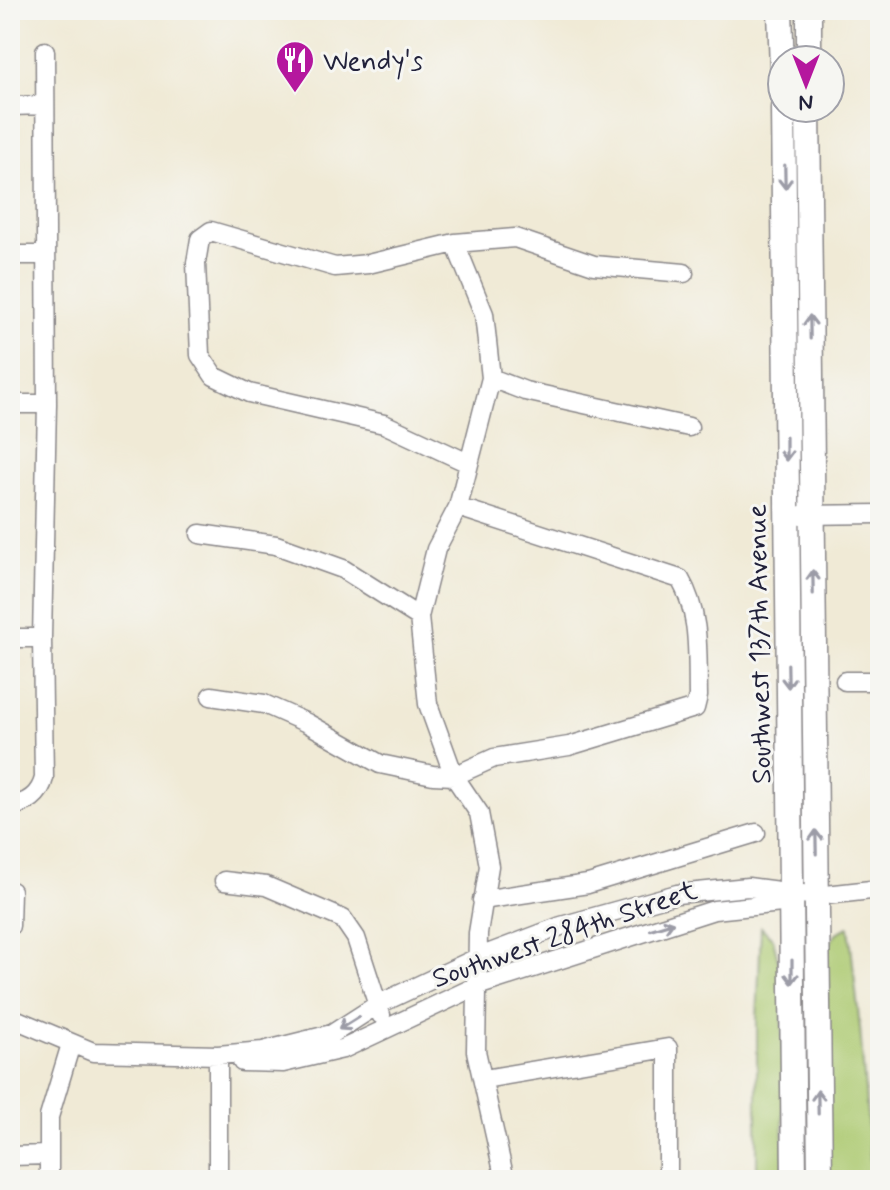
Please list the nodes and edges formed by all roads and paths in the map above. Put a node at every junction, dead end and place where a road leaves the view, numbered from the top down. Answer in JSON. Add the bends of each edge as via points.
{"nodes":[{"id":1,"x":780,"y":10,"type":"edge"},
{"id":2,"x":809,"y":10,"type":"edge"},
{"id":3,"x":781,"y":44,"type":"edge"},
{"id":4,"x":809,"y":44,"type":"edge"},
{"id":5,"x":45,"y":51,"type":"dead end"},
{"id":6,"x":45,"y":105,"type":"junction"},
{"id":7,"x":10,"y":106,"type":"edge"},
{"id":8,"x":785,"y":124,"type":"edge"},
{"id":9,"x":807,"y":124,"type":"edge"},
{"id":10,"x":797,"y":228,"type":"junction"},
{"id":11,"x":455,"y":243,"type":"junction"},
{"id":12,"x":10,"y":255,"type":"edge"},
{"id":13,"x":46,"y":255,"type":"junction"},
{"id":14,"x":684,"y":273,"type":"dead end"},
{"id":15,"x":491,"y":378,"type":"junction"},
{"id":16,"x":10,"y":404,"type":"edge"},
{"id":17,"x":47,"y":404,"type":"junction"},
{"id":18,"x":689,"y":427,"type":"dead end"},
{"id":19,"x":468,"y":463,"type":"junction"},
{"id":20,"x":458,"y":507,"type":"junction"},
{"id":21,"x":786,"y":514,"type":"junction"},
{"id":22,"x":880,"y":514,"type":"edge"},
{"id":23,"x":812,"y":515,"type":"junction"},
{"id":24,"x":200,"y":534,"type":"dead end"},
{"id":25,"x":419,"y":617,"type":"junction"},
{"id":26,"x":10,"y":638,"type":"edge"},
{"id":27,"x":42,"y":638,"type":"junction"},
{"id":28,"x":845,"y":681,"type":"dead end"},
{"id":29,"x":880,"y":681,"type":"edge"},
{"id":30,"x":211,"y":696,"type":"dead end"},
{"id":31,"x":454,"y":776,"type":"junction"},
{"id":32,"x":10,"y":806,"type":"edge"},
{"id":33,"x":756,"y":833,"type":"dead end"},
{"id":34,"x":224,"y":881,"type":"dead end"},
{"id":35,"x":880,"y":889,"type":"edge"},
{"id":36,"x":11,"y":891,"type":"edge"},
{"id":37,"x":792,"y":894,"type":"junction"},
{"id":38,"x":817,"y":896,"type":"junction"},
{"id":39,"x":482,"y":900,"type":"junction"},
{"id":40,"x":10,"y":926,"type":"edge"},
{"id":41,"x":477,"y":958,"type":"junction"},
{"id":42,"x":477,"y":986,"type":"junction"},
{"id":43,"x":377,"y":1005,"type":"junction"},
{"id":44,"x":10,"y":1017,"type":"edge"},
{"id":45,"x":387,"y":1028,"type":"junction"},
{"id":46,"x":71,"y":1044,"type":"junction"},
{"id":47,"x":218,"y":1055,"type":"junction"},
{"id":48,"x":484,"y":1079,"type":"junction"},
{"id":49,"x":49,"y":1155,"type":"junction"},
{"id":50,"x":10,"y":1156,"type":"edge"},
{"id":51,"x":49,"y":1180,"type":"edge"},
{"id":52,"x":218,"y":1180,"type":"edge"},
{"id":53,"x":505,"y":1180,"type":"edge"},
{"id":54,"x":668,"y":1180,"type":"edge"},
{"id":55,"x":794,"y":1180,"type":"edge"},
{"id":56,"x":820,"y":1180,"type":"edge"}],
"edges":[{"from":1,"to":3,"type":"main road"},
{"from":2,"to":4,"type":"main road"},
{"from":5,"to":6,"type":"street"},
{"from":6,"to":7,"type":"street"},
{"from":6,"to":13,"type":"street"},
{"from":8,"to":10,"type":"main road","name":"Southwest 137th Avenue","one_way":true},
{"from":9,"to":10,"type":"main road","name":"Southwest 137th Avenue"},
{"from":10,"to":21,"type":"main road","name":"Southwest 137th Avenue","one_way":true},
{"from":23,"to":10,"type":"main road","name":"Southwest 137th Avenue","one_way":true},
{"from":11,"to":14,"type":"street","via":[[515,238],[594,265]]},
{"from":11,"to":15,"type":"street","via":[[484,314]]},
{"from":11,"to":19,"type":"street","via":[[335,267],[211,231],[200,239],[196,263],[200,355],[214,376],[249,393],[384,424]]},
{"from":12,"to":13,"type":"street"},
{"from":13,"to":17,"type":"street"},
{"from":15,"to":18,"type":"street","via":[[525,391]]},
{"from":15,"to":19,"type":"street"},
{"from":16,"to":17,"type":"street"},
{"from":17,"to":27,"type":"street"},
{"from":19,"to":20,"type":"street"},
{"from":20,"to":25,"type":"street","via":[[436,549]]},
{"from":20,"to":31,"type":"street","via":[[680,579],[696,619],[698,696],[695,708],[569,746],[494,758]]},
{"from":21,"to":23,"type":"street"},
{"from":21,"to":37,"type":"main road","name":"Southwest 137th Avenue","one_way":true},
{"from":22,"to":23,"type":"street"},
{"from":38,"to":23,"type":"main road","name":"Southwest 137th Avenue","one_way":true},
{"from":24,"to":25,"type":"street","via":[[276,545],[343,569]]},
{"from":25,"to":31,"type":"street","via":[[428,704]]},
{"from":26,"to":27,"type":"street"},
{"from":27,"to":32,"type":"street","via":[[44,778],[32,798]]},
{"from":28,"to":29,"type":"street"},
{"from":30,"to":31,"type":"street","via":[[264,704],[380,764]]},
{"from":31,"to":39,"type":"street","via":[[479,813],[489,866]]},
{"from":33,"to":39,"type":"street","via":[[588,884]]},
{"from":34,"to":43,"type":"street","via":[[266,886],[343,919],[356,938]]},
{"from":35,"to":38,"type":"street","name":"Southwest 284th Street"},
{"from":36,"to":40,"type":"street"},
{"from":37,"to":38,"type":"street","name":"Southwest 284th Street"},
{"from":37,"to":41,"type":"street","name":"Southwest 284th Street","via":[[748,887],[677,894],[561,926]]},
{"from":42,"to":37,"type":"street","name":"Southwest 284th Street","one_way":true,"via":[[714,910],[782,903]]},
{"from":37,"to":55,"type":"main road","name":"Southwest 137th Avenue","one_way":true},
{"from":56,"to":38,"type":"main road","name":"Southwest 137th Avenue","one_way":true},
{"from":39,"to":41,"type":"street"},
{"from":41,"to":42,"type":"street"},
{"from":41,"to":43,"type":"street","name":"Southwest 284th Street"},
{"from":42,"to":45,"type":"street","name":"Southwest 284th Street"},
{"from":42,"to":48,"type":"street","via":[[476,1051]]},
{"from":43,"to":45,"type":"street"},
{"from":43,"to":47,"type":"street","name":"Southwest 284th Street","one_way":true,"via":[[332,1034],[263,1051]]},
{"from":44,"to":46,"type":"street","name":"Southwest 284th Street"},
{"from":45,"to":47,"type":"street","name":"Southwest 284th Street","via":[[343,1049],[283,1063],[242,1062]]},
{"from":46,"to":47,"type":"street","name":"Southwest 284th Street","via":[[93,1052]]},
{"from":46,"to":49,"type":"street","via":[[49,1117]]},
{"from":47,"to":52,"type":"street"},
{"from":48,"to":53,"type":"street"},
{"from":48,"to":54,"type":"street","via":[[668,1048]]},
{"from":49,"to":50,"type":"street"},
{"from":49,"to":51,"type":"street"}]}
